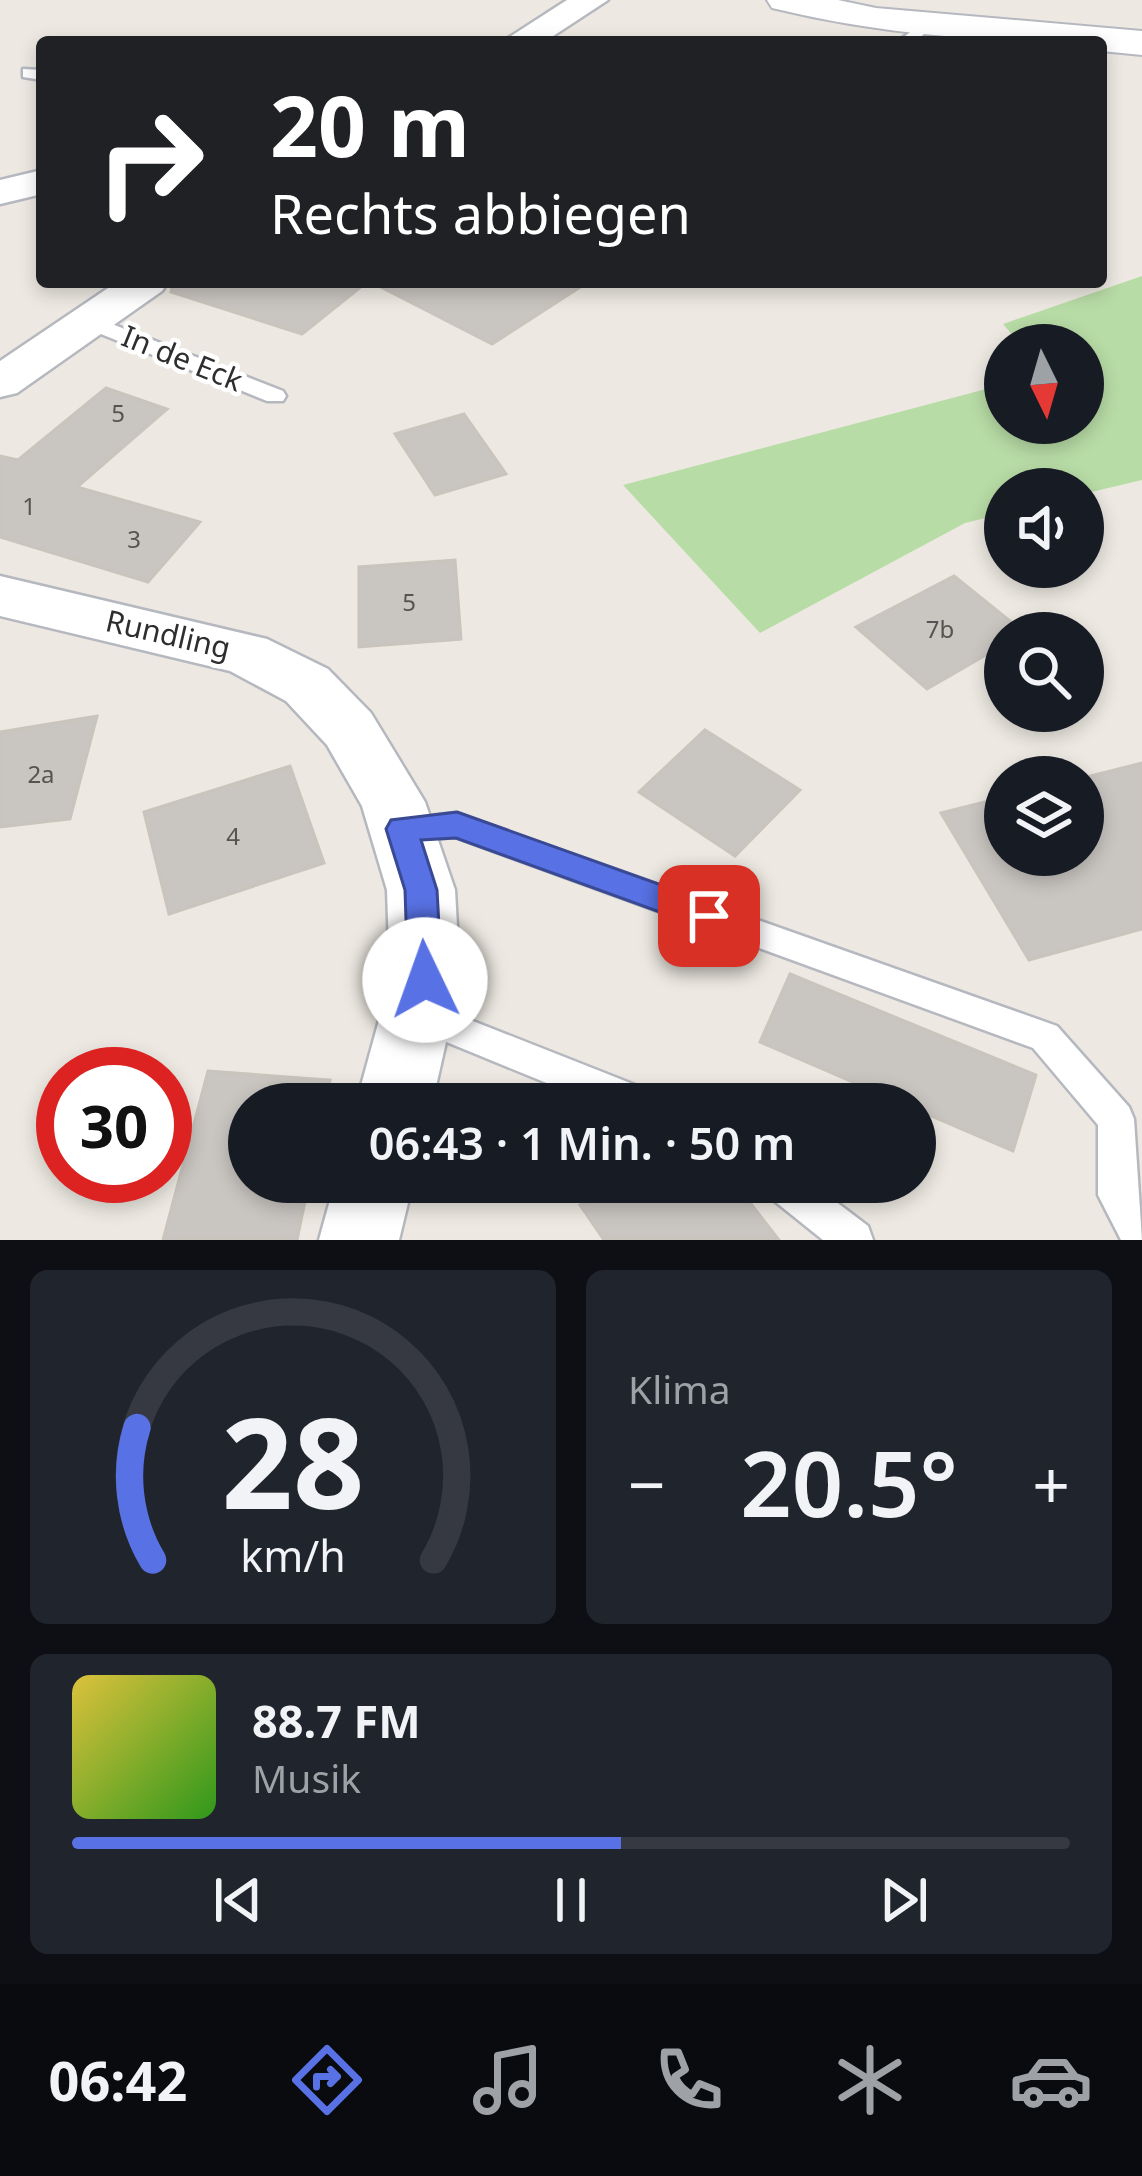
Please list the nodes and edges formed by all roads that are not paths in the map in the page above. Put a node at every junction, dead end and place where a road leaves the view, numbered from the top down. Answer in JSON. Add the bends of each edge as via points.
{"nodes":[{"id":1,"x":591,"y":0,"type":"edge"},
{"id":2,"x":786,"y":0,"type":"edge"},
{"id":3,"x":915,"y":34,"type":"edge"},
{"id":4,"x":530,"y":36,"type":"edge"},
{"id":5,"x":968,"y":36,"type":"edge"},
{"id":6,"x":1107,"y":42,"type":"edge"},
{"id":7,"x":1142,"y":43,"type":"edge"},
{"id":8,"x":36,"y":183,"type":"edge"},
{"id":9,"x":0,"y":192,"type":"edge"},
{"id":10,"x":137,"y":288,"type":"edge"},
{"id":11,"x":89,"y":321,"type":"junction"},
{"id":12,"x":0,"y":383,"type":"edge"},
{"id":13,"x":275,"y":396,"type":"dead end"},
{"id":14,"x":0,"y":596,"type":"edge"},
{"id":15,"x":402,"y":829,"type":"junction"},
{"id":16,"x":416,"y":1014,"type":"junction"},
{"id":17,"x":399,"y":1083,"type":"edge"},
{"id":18,"x":592,"y":1083,"type":"edge"},
{"id":19,"x":369,"y":1203,"type":"edge"},
{"id":20,"x":807,"y":1203,"type":"edge"},
{"id":21,"x":1142,"y":1239,"type":"edge"},
{"id":22,"x":359,"y":1240,"type":"edge"},
{"id":23,"x":854,"y":1240,"type":"edge"}],
"edges":[{"from":1,"to":4,"type":"street"},
{"from":2,"to":3,"type":"main road"},
{"from":3,"to":5,"type":"main road"},
{"from":6,"to":7,"type":"main road"},
{"from":8,"to":9,"type":"street"},
{"from":10,"to":11,"type":"street"},
{"from":11,"to":12,"type":"street"},
{"from":11,"to":13,"type":"lane","name":"In de Eck"},
{"from":14,"to":15,"type":"street","name":"Rundling","via":[[246,654],[307,686],[349,729]]},
{"from":15,"to":16,"type":"street","name":"Rundling","via":[[421,890],[425,980]]},
{"from":15,"to":21,"type":"lane","via":[[457,825],[1045,1036],[1116,1119],[1117,1195]]},
{"from":16,"to":17,"type":"street","name":"Rundling"},
{"from":16,"to":18,"type":"lane"},
{"from":19,"to":22,"type":"street"},
{"from":20,"to":23,"type":"lane"}]}
